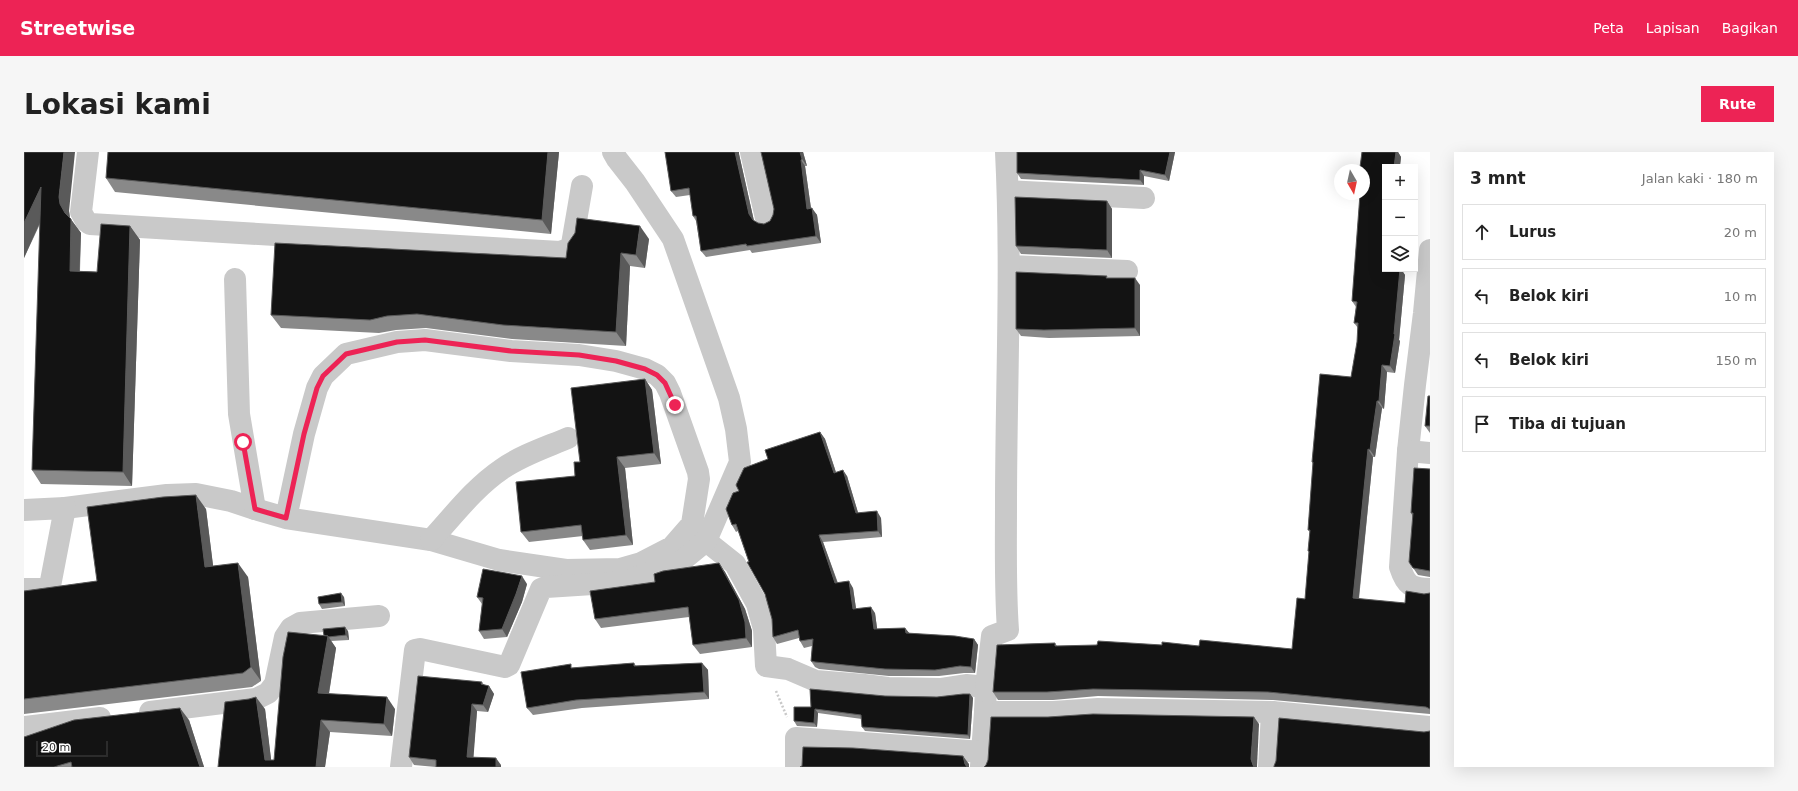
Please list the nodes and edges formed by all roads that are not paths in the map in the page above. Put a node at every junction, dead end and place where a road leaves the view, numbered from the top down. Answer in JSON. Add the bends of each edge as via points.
{"nodes":[{"id":1,"x":88,"y":152,"type":"edge"},
{"id":2,"x":613,"y":152,"type":"edge"},
{"id":3,"x":751,"y":152,"type":"edge"},
{"id":4,"x":1006,"y":152,"type":"edge"},
{"id":5,"x":582,"y":186,"type":"dead end"},
{"id":6,"x":1008,"y":191,"type":"junction"},
{"id":7,"x":1144,"y":198,"type":"dead end"},
{"id":8,"x":766,"y":218,"type":"dead end"},
{"id":9,"x":1430,"y":250,"type":"edge"},
{"id":10,"x":1009,"y":266,"type":"junction"},
{"id":11,"x":1127,"y":271,"type":"dead end"},
{"id":12,"x":235,"y":279,"type":"dead end"},
{"id":13,"x":1427,"y":313,"type":"edge"},
{"id":14,"x":568,"y":438,"type":"dead end"},
{"id":15,"x":1408,"y":451,"type":"junction"},
{"id":16,"x":1430,"y":453,"type":"edge"},
{"id":17,"x":65,"y":508,"type":"junction"},
{"id":18,"x":255,"y":509,"type":"junction"},
{"id":19,"x":24,"y":510,"type":"edge"},
{"id":20,"x":286,"y":518,"type":"junction"},
{"id":21,"x":431,"y":540,"type":"junction"},
{"id":22,"x":706,"y":541,"type":"junction"},
{"id":23,"x":24,"y":590,"type":"edge"},
{"id":24,"x":1430,"y":590,"type":"edge"},
{"id":25,"x":379,"y":616,"type":"dead end"},
{"id":26,"x":986,"y":687,"type":"junction"},
{"id":27,"x":985,"y":712,"type":"junction"},
{"id":28,"x":1272,"y":712,"type":"junction"},
{"id":29,"x":24,"y":727,"type":"edge"},
{"id":30,"x":1430,"y":727,"type":"edge"},
{"id":31,"x":982,"y":760,"type":"edge"},
{"id":32,"x":401,"y":767,"type":"edge"},
{"id":33,"x":796,"y":767,"type":"edge"},
{"id":34,"x":1269,"y":767,"type":"edge"}],
"edges":[{"from":1,"to":5,"type":"street","via":[[82,212],[90,224],[560,252],[572,244]]},
{"from":2,"to":22,"type":"street","via":[[673,239],[729,398],[740,462]]},
{"from":3,"to":8,"type":"street"},
{"from":4,"to":6,"type":"street"},
{"from":6,"to":7,"type":"street"},
{"from":6,"to":10,"type":"street"},
{"from":9,"to":13,"type":"street"},
{"from":10,"to":11,"type":"street"},
{"from":10,"to":26,"type":"street","via":[[1006,444],[1008,630],[992,636]]},
{"from":12,"to":18,"type":"street","via":[[239,414]]},
{"from":13,"to":15,"type":"street","via":[[1415,385]]},
{"from":14,"to":21,"type":"street","via":[[503,468],[467,498]]},
{"from":15,"to":16,"type":"street"},
{"from":15,"to":24,"type":"street","via":[[1400,567],[1404,580],[1412,587]]},
{"from":17,"to":18,"type":"street","via":[[167,494],[196,494],[231,500]]},
{"from":17,"to":19,"type":"street"},
{"from":17,"to":23,"type":"street","via":[[50,586],[44,589]]},
{"from":18,"to":20,"type":"street"},
{"from":20,"to":21,"type":"street"},
{"from":20,"to":21,"type":"street","via":[[317,388],[323,376],[346,354],[397,342],[425,340],[616,361],[645,369],[665,383],[697,467],[699,479],[692,524],[672,547],[641,563],[620,569],[566,570],[499,560]]},
{"from":22,"to":26,"type":"street","via":[[735,564],[757,604],[764,629],[766,666],[788,668],[816,681],[888,688],[940,689],[966,685]]},
{"from":22,"to":32,"type":"street","via":[[679,563],[624,582],[541,589],[509,665],[505,667],[415,650]]},
{"from":25,"to":29,"type":"street","via":[[300,623],[291,628],[285,637],[275,684],[268,693],[256,699]]},
{"from":26,"to":27,"type":"street"},
{"from":27,"to":28,"type":"street","via":[[1098,709]]},
{"from":27,"to":31,"type":"street"},
{"from":28,"to":30,"type":"street"},
{"from":28,"to":34,"type":"street"},
{"from":31,"to":33,"type":"street","via":[[796,738]]}]}
